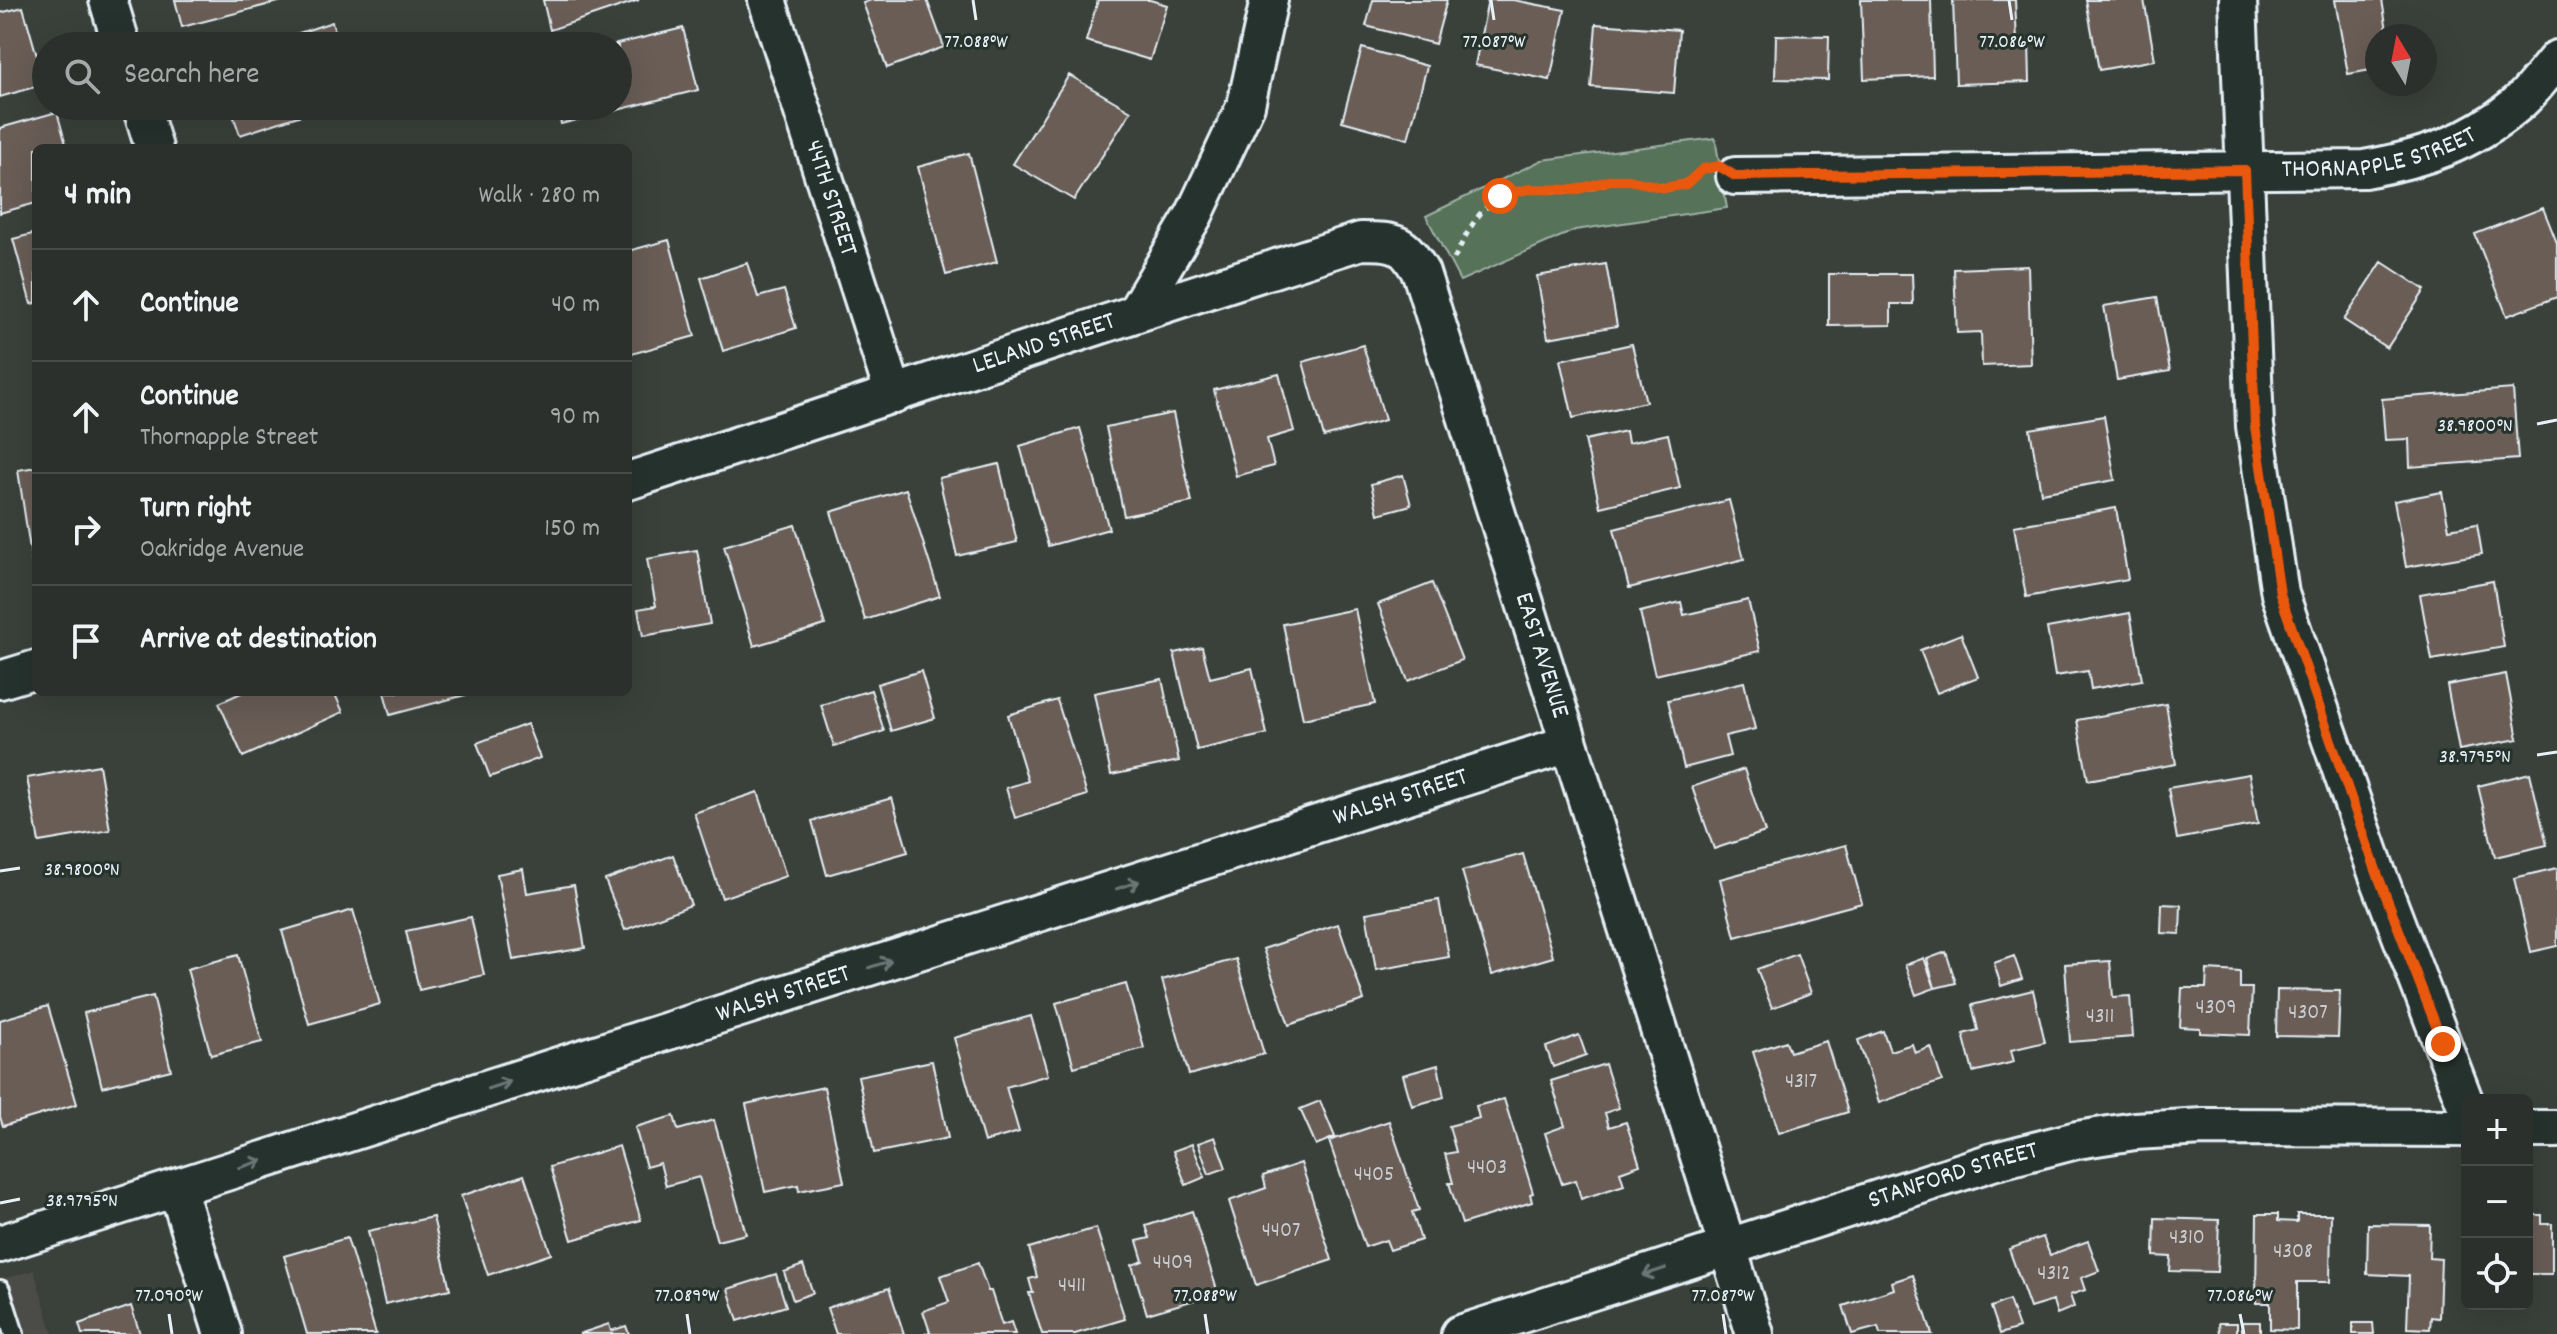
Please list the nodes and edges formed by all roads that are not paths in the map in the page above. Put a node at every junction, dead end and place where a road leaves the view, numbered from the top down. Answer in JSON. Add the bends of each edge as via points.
{"nodes":[{"id":1,"x":108,"y":0,"type":"edge"},
{"id":2,"x":767,"y":0,"type":"edge"},
{"id":3,"x":1269,"y":0,"type":"edge"},
{"id":4,"x":2238,"y":0,"type":"edge"},
{"id":5,"x":118,"y":32,"type":"edge"},
{"id":6,"x":2557,"y":59,"type":"edge"},
{"id":7,"x":145,"y":120,"type":"edge"},
{"id":8,"x":153,"y":144,"type":"edge"},
{"id":9,"x":2245,"y":170,"type":"junction"},
{"id":10,"x":1735,"y":176,"type":"road end"},
{"id":11,"x":1136,"y":312,"type":"junction"},
{"id":12,"x":894,"y":395,"type":"junction"},
{"id":13,"x":632,"y":480,"type":"edge"},
{"id":14,"x":32,"y":670,"type":"edge"},
{"id":15,"x":0,"y":680,"type":"edge"},
{"id":16,"x":1568,"y":744,"type":"junction"},
{"id":17,"x":2462,"y":1094,"type":"edge"},
{"id":18,"x":2461,"y":1128,"type":"edge"},
{"id":19,"x":2533,"y":1129,"type":"edge"},
{"id":20,"x":2557,"y":1129,"type":"edge"},
{"id":21,"x":177,"y":1188,"type":"junction"},
{"id":22,"x":0,"y":1244,"type":"edge"},
{"id":23,"x":1728,"y":1248,"type":"junction"},
{"id":24,"x":0,"y":1290,"type":"edge"},
{"id":25,"x":14,"y":1334,"type":"edge"},
{"id":26,"x":223,"y":1334,"type":"edge"},
{"id":27,"x":1460,"y":1334,"type":"edge"},
{"id":28,"x":1755,"y":1334,"type":"edge"}],
"edges":[{"from":1,"to":5,"type":"street"},
{"from":2,"to":12,"type":"street","name":"44TH STREET"},
{"from":3,"to":11,"type":"street","name":"LELAND STREET","via":[[1246,105],[1194,215]]},
{"from":4,"to":9,"type":"street"},
{"from":6,"to":9,"type":"street","name":"THORNAPPLE STREET","via":[[2518,104],[2473,136],[2410,161],[2364,169]]},
{"from":7,"to":8,"type":"street"},
{"from":9,"to":10,"type":"street","name":"THORNAPPLE STREET"},
{"from":9,"to":17,"type":"street","via":[[2255,426],[2280,594],[2377,873]]},
{"from":11,"to":12,"type":"street","name":"LELAND STREET"},
{"from":11,"to":16,"type":"street","name":"EAST AVENUE","via":[[1361,241],[1387,241],[1408,250],[1421,273]]},
{"from":12,"to":13,"type":"street","name":"LELAND STREET"},
{"from":14,"to":15,"type":"street"},
{"from":21,"to":16,"type":"street","name":"WALSH STREET","one_way":true},
{"from":16,"to":23,"type":"street","name":"EAST AVENUE"},
{"from":18,"to":23,"type":"street","name":"STANFORD STREET","via":[[2204,1127],[2077,1140],[1992,1162]]},
{"from":19,"to":20,"type":"street"},
{"from":21,"to":22,"type":"street","name":"WALSH STREET"},
{"from":21,"to":26,"type":"street"},
{"from":23,"to":27,"type":"street","name":"STANFORD STREET","one_way":true},
{"from":23,"to":28,"type":"street","name":"EAST AVENUE"},
{"from":24,"to":25,"type":"lane"}]}
